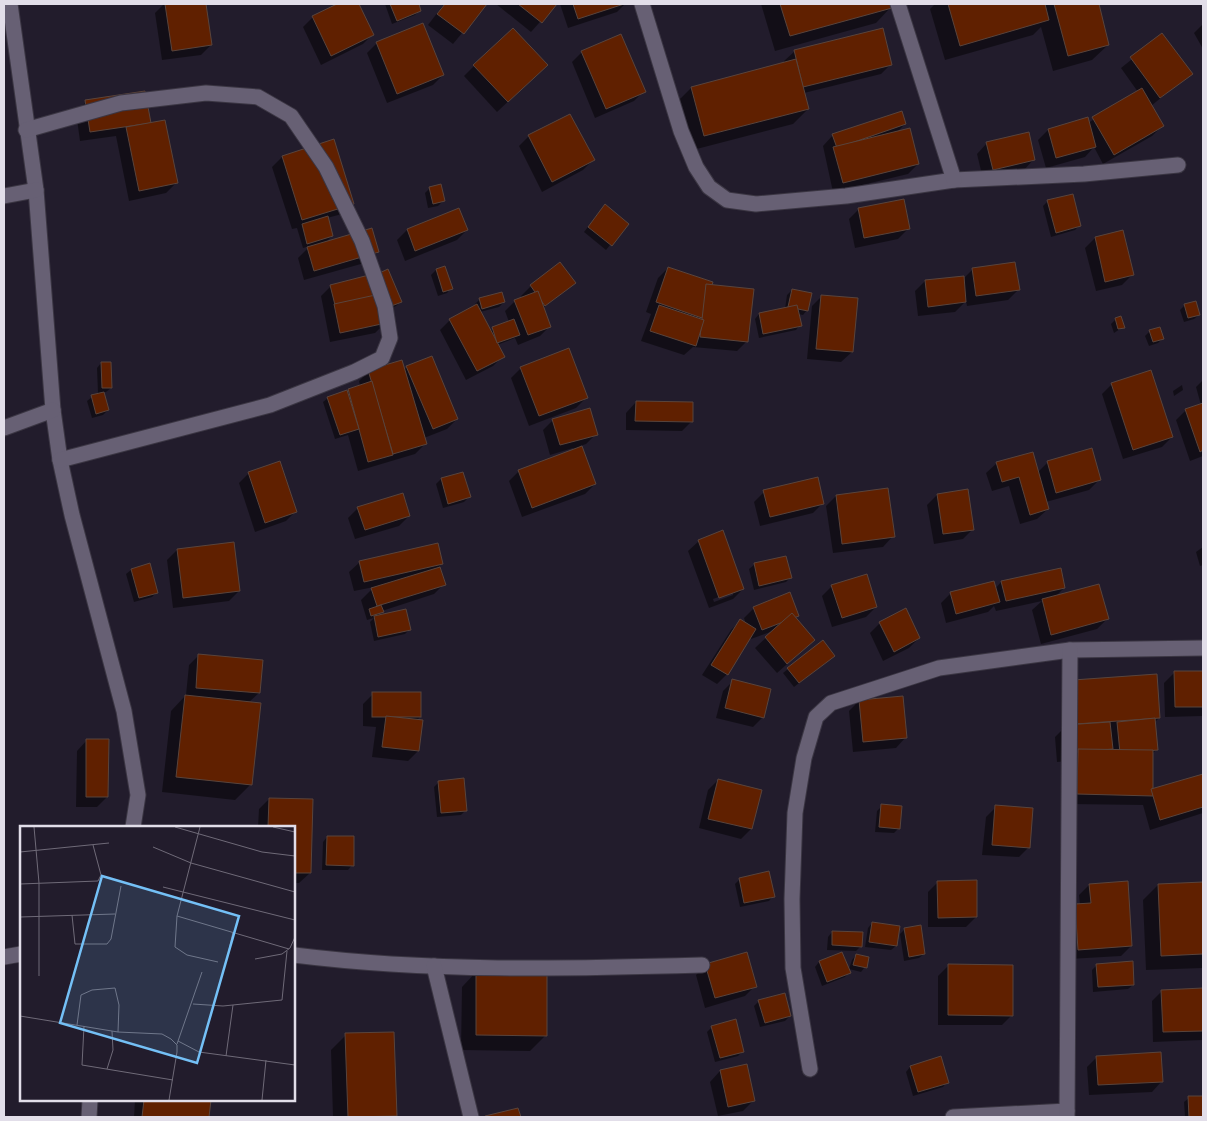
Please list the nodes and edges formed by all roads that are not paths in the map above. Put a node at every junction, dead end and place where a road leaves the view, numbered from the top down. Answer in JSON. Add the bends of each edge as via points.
{"nodes":[{"id":1,"x":10,"y":4,"type":"edge"},
{"id":2,"x":642,"y":4,"type":"edge"},
{"id":3,"x":898,"y":4,"type":"edge"},
{"id":4,"x":26,"y":130,"type":"junction"},
{"id":5,"x":1178,"y":164,"type":"dead end"},
{"id":6,"x":954,"y":180,"type":"junction"},
{"id":7,"x":36,"y":190,"type":"junction"},
{"id":8,"x":4,"y":196,"type":"edge"},
{"id":9,"x":53,"y":410,"type":"junction"},
{"id":10,"x":4,"y":428,"type":"edge"},
{"id":11,"x":60,"y":460,"type":"junction"},
{"id":12,"x":1203,"y":648,"type":"edge"},
{"id":13,"x":1070,"y":650,"type":"junction"},
{"id":14,"x":133,"y":826,"type":"edge"},
{"id":15,"x":20,"y":954,"type":"edge"},
{"id":16,"x":295,"y":955,"type":"edge"},
{"id":17,"x":4,"y":957,"type":"edge"},
{"id":18,"x":702,"y":964,"type":"dead end"},
{"id":19,"x":434,"y":966,"type":"junction"},
{"id":20,"x":810,"y":1069,"type":"dead end"},
{"id":21,"x":90,"y":1101,"type":"edge"},
{"id":22,"x":1067,"y":1114,"type":"edge"},
{"id":23,"x":89,"y":1117,"type":"edge"},
{"id":24,"x":471,"y":1117,"type":"edge"},
{"id":25,"x":953,"y":1117,"type":"edge"}],
"edges":[{"from":1,"to":4,"type":"street"},
{"from":2,"to":6,"type":"street","via":[[681,131],[696,167],[709,187],[727,200],[756,204],[846,196]]},
{"from":3,"to":6,"type":"street"},
{"from":4,"to":7,"type":"street"},
{"from":4,"to":11,"type":"street","via":[[121,103],[206,93],[258,97],[292,116],[326,167],[362,241],[385,306],[390,338],[382,358],[270,405]]},
{"from":5,"to":6,"type":"street","via":[[1084,174]]},
{"from":7,"to":8,"type":"street"},
{"from":7,"to":9,"type":"street"},
{"from":9,"to":10,"type":"street"},
{"from":9,"to":11,"type":"street"},
{"from":11,"to":14,"type":"street","via":[[124,711],[138,795]]},
{"from":12,"to":13,"type":"street"},
{"from":13,"to":20,"type":"street","via":[[939,668],[831,703],[816,718],[804,758],[795,813],[792,899],[793,968]]},
{"from":13,"to":22,"type":"street"},
{"from":15,"to":17,"type":"street"},
{"from":16,"to":19,"type":"street","via":[[367,964]]},
{"from":18,"to":19,"type":"street","via":[[561,970]]},
{"from":19,"to":24,"type":"street"},
{"from":21,"to":23,"type":"street"},
{"from":22,"to":25,"type":"street"}]}
